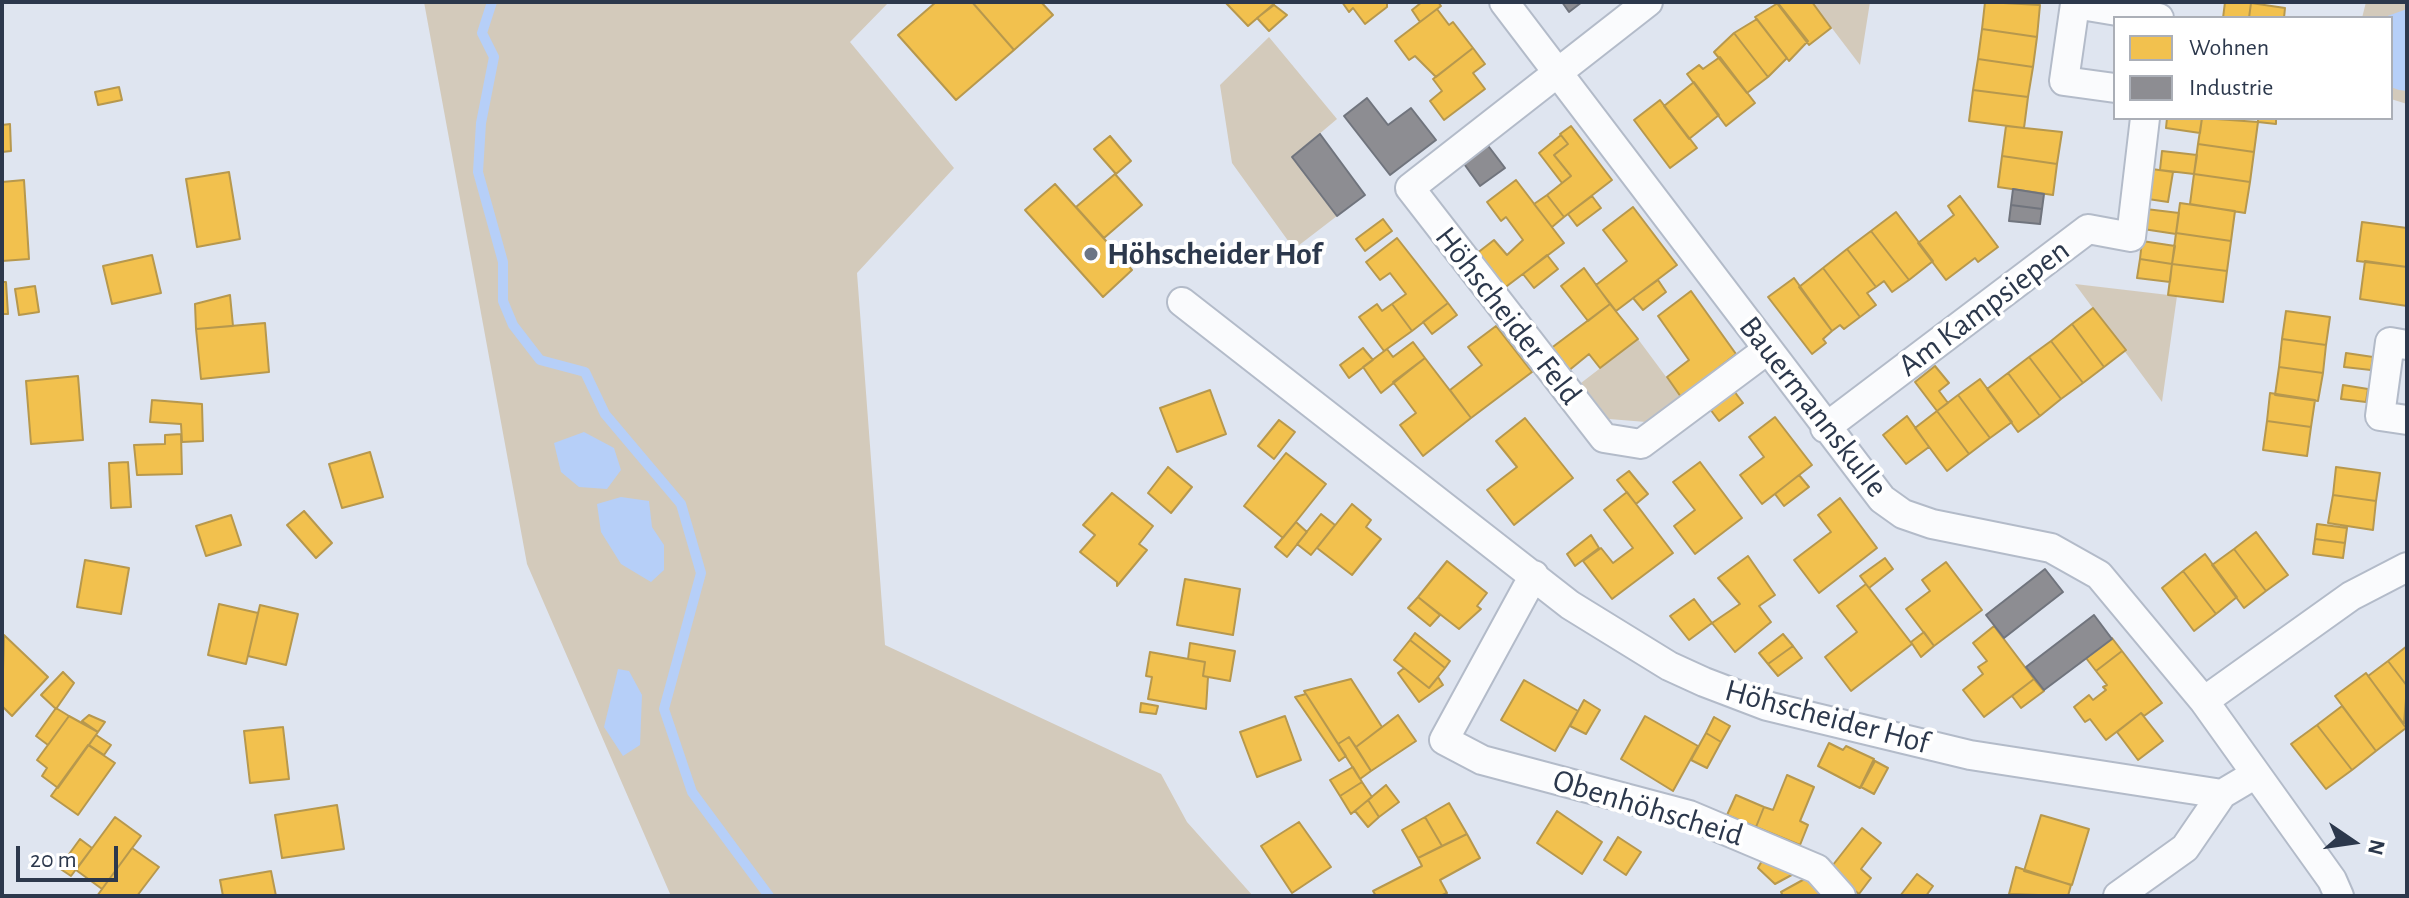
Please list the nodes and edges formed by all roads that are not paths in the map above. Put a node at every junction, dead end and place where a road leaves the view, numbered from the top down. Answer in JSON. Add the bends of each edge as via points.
{"nodes":[{"id":1,"x":1504,"y":2,"type":"edge"},
{"id":2,"x":1648,"y":2,"type":"edge"},
{"id":3,"x":2147,"y":16,"type":"edge"},
{"id":4,"x":1558,"y":70,"type":"junction"},
{"id":5,"x":2113,"y":88,"type":"edge"},
{"id":6,"x":2145,"y":120,"type":"edge"},
{"id":7,"x":1182,"y":302,"type":"dead end"},
{"id":8,"x":2407,"y":345,"type":"edge"},
{"id":9,"x":1767,"y":350,"type":"junction"},
{"id":10,"x":2407,"y":420,"type":"edge"},
{"id":11,"x":1825,"y":428,"type":"junction"},
{"id":12,"x":2407,"y":567,"type":"edge"},
{"id":13,"x":1534,"y":575,"type":"junction"},
{"id":14,"x":2204,"y":701,"type":"junction"},
{"id":15,"x":2254,"y":775,"type":"junction"},
{"id":16,"x":2222,"y":794,"type":"junction"},
{"id":17,"x":1841,"y":896,"type":"edge"},
{"id":18,"x":2118,"y":896,"type":"edge"},
{"id":19,"x":2339,"y":896,"type":"edge"}],
"edges":[{"from":1,"to":4,"type":"street","name":"Bauermannskulle"},
{"from":2,"to":4,"type":"street"},
{"from":3,"to":5,"type":"street","via":[[2075,4],[2064,81]]},
{"from":4,"to":9,"type":"street","name":"Bauermannskulle"},
{"from":4,"to":9,"type":"street","name":"Höhscheider Feld","via":[[1410,188],[1604,438],[1641,444]]},
{"from":6,"to":11,"type":"street","name":"Am Kampsiepen","via":[[2131,237],[2088,229]]},
{"from":7,"to":13,"type":"street","name":"Höhscheider Hof"},
{"from":8,"to":10,"type":"street","via":[[2390,342],[2380,416]]},
{"from":9,"to":11,"type":"street","name":"Bauermannskulle"},
{"from":11,"to":14,"type":"street","name":"Bauermannskulle","via":[[1882,499],[1903,514],[2042,544],[2089,567]]},
{"from":12,"to":14,"type":"street","via":[[2351,596]]},
{"from":13,"to":16,"type":"street","name":"Höhscheider Hof","via":[[1570,605],[1669,666],[1767,706],[1970,755]]},
{"from":13,"to":17,"type":"street","name":"Obenhöhscheid","via":[[1442,753],[1689,815],[1817,869]]},
{"from":14,"to":15,"type":"street","name":"Bauermannskulle"},
{"from":15,"to":16,"type":"street"},
{"from":15,"to":19,"type":"street","name":"Bauermannskulle"},
{"from":16,"to":18,"type":"street","via":[[2185,848]]}]}
